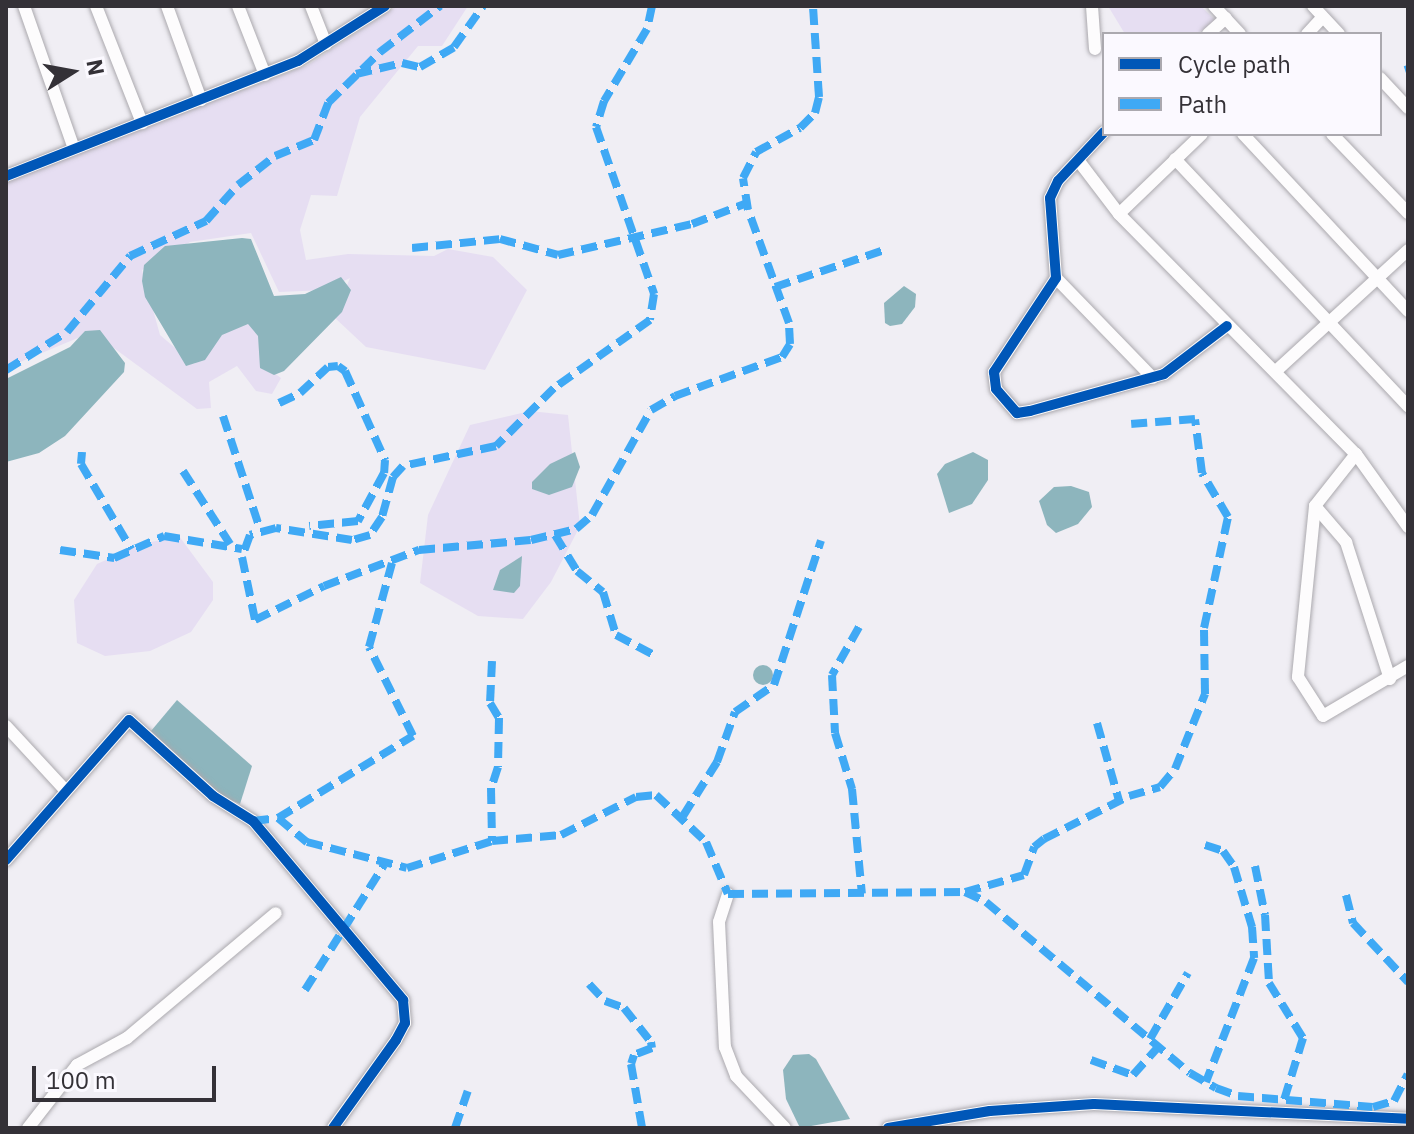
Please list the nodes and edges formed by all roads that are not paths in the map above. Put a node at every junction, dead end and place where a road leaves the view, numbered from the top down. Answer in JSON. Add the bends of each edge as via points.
{"nodes":[{"id":1,"x":24,"y":6,"type":"edge"},
{"id":2,"x":96,"y":6,"type":"edge"},
{"id":3,"x":167,"y":6,"type":"edge"},
{"id":4,"x":238,"y":6,"type":"edge"},
{"id":5,"x":311,"y":6,"type":"edge"},
{"id":6,"x":385,"y":6,"type":"edge"},
{"id":7,"x":1092,"y":6,"type":"edge"},
{"id":8,"x":1214,"y":6,"type":"edge"},
{"id":9,"x":1313,"y":6,"type":"edge"},
{"id":10,"x":1323,"y":17,"type":"junction"},
{"id":11,"x":1226,"y":18,"type":"junction"},
{"id":12,"x":1210,"y":32,"type":"edge"},
{"id":13,"x":1238,"y":32,"type":"edge"},
{"id":14,"x":1309,"y":32,"type":"edge"},
{"id":15,"x":1337,"y":32,"type":"edge"},
{"id":16,"x":326,"y":44,"type":"junction"},
{"id":17,"x":1095,"y":49,"type":"dead end"},
{"id":18,"x":265,"y":75,"type":"junction"},
{"id":19,"x":1382,"y":80,"type":"edge"},
{"id":20,"x":201,"y":100,"type":"junction"},
{"id":21,"x":1408,"y":108,"type":"edge"},
{"id":22,"x":142,"y":123,"type":"junction"},
{"id":23,"x":1102,"y":134,"type":"edge"},
{"id":24,"x":1200,"y":136,"type":"edge"},
{"id":25,"x":1245,"y":136,"type":"edge"},
{"id":26,"x":1334,"y":136,"type":"edge"},
{"id":27,"x":74,"y":149,"type":"junction"},
{"id":28,"x":1175,"y":159,"type":"junction"},
{"id":29,"x":1078,"y":160,"type":"junction"},
{"id":30,"x":7,"y":172,"type":"edge"},
{"id":31,"x":1408,"y":213,"type":"edge"},
{"id":32,"x":1119,"y":214,"type":"junction"},
{"id":33,"x":1408,"y":250,"type":"edge"},
{"id":34,"x":1056,"y":278,"type":"junction"},
{"id":35,"x":1377,"y":279,"type":"junction"},
{"id":36,"x":1408,"y":311,"type":"edge"},
{"id":37,"x":1328,"y":323,"type":"junction"},
{"id":38,"x":1227,"y":326,"type":"junction"},
{"id":39,"x":1276,"y":371,"type":"junction"},
{"id":40,"x":1153,"y":378,"type":"junction"},
{"id":41,"x":1408,"y":406,"type":"edge"},
{"id":42,"x":1356,"y":454,"type":"junction"},
{"id":43,"x":1315,"y":506,"type":"junction"},
{"id":44,"x":1408,"y":527,"type":"edge"},
{"id":45,"x":1408,"y":666,"type":"edge"},
{"id":46,"x":1390,"y":679,"type":"junction"},
{"id":47,"x":6,"y":726,"type":"edge"},
{"id":48,"x":66,"y":791,"type":"junction"},
{"id":49,"x":6,"y":860,"type":"edge"},
{"id":50,"x":728,"y":894,"type":"dead end"},
{"id":51,"x":276,"y":913,"type":"dead end"},
{"id":52,"x":1408,"y":1119,"type":"edge"},
{"id":53,"x":28,"y":1128,"type":"edge"},
{"id":54,"x":333,"y":1128,"type":"edge"},
{"id":55,"x":785,"y":1128,"type":"edge"},
{"id":56,"x":888,"y":1128,"type":"edge"}],
"edges":[{"from":1,"to":27,"type":"street"},
{"from":2,"to":22,"type":"street"},
{"from":3,"to":20,"type":"street"},
{"from":4,"to":18,"type":"street"},
{"from":5,"to":16,"type":"street"},
{"from":6,"to":16,"type":"street"},
{"from":7,"to":17,"type":"street"},
{"from":8,"to":11,"type":"street"},
{"from":9,"to":10,"type":"street"},
{"from":10,"to":14,"type":"street"},
{"from":10,"to":15,"type":"street"},
{"from":11,"to":12,"type":"street"},
{"from":11,"to":13,"type":"street"},
{"from":16,"to":18,"type":"street"},
{"from":18,"to":20,"type":"street"},
{"from":19,"to":21,"type":"street"},
{"from":20,"to":22,"type":"street"},
{"from":22,"to":27,"type":"street"},
{"from":23,"to":29,"type":"street"},
{"from":24,"to":28,"type":"street"},
{"from":25,"to":35,"type":"street"},
{"from":26,"to":31,"type":"street"},
{"from":27,"to":30,"type":"street"},
{"from":28,"to":32,"type":"street"},
{"from":28,"to":37,"type":"street"},
{"from":29,"to":32,"type":"street"},
{"from":29,"to":34,"type":"street","via":[[1050,198]]},
{"from":32,"to":38,"type":"street"},
{"from":33,"to":35,"type":"street"},
{"from":34,"to":40,"type":"street"},
{"from":34,"to":40,"type":"street","via":[[994,372],[996,389],[1017,413]]},
{"from":35,"to":36,"type":"street"},
{"from":35,"to":37,"type":"street"},
{"from":37,"to":39,"type":"street"},
{"from":37,"to":41,"type":"street"},
{"from":38,"to":39,"type":"street"},
{"from":38,"to":40,"type":"street"},
{"from":39,"to":42,"type":"street"},
{"from":42,"to":43,"type":"street"},
{"from":42,"to":44,"type":"street"},
{"from":43,"to":46,"type":"street","via":[[1346,542]]},
{"from":43,"to":46,"type":"street","via":[[1298,677],[1323,716]]},
{"from":45,"to":46,"type":"street"},
{"from":47,"to":48,"type":"street"},
{"from":48,"to":49,"type":"street"},
{"from":48,"to":54,"type":"street","via":[[129,720],[213,796],[253,821],[403,1000],[405,1023]]},
{"from":50,"to":55,"type":"street","via":[[719,922],[725,1047],[736,1076]]},
{"from":51,"to":53,"type":"street","via":[[127,1038],[77,1065]]},
{"from":52,"to":56,"type":"street","via":[[1094,1104],[990,1111]]}]}
